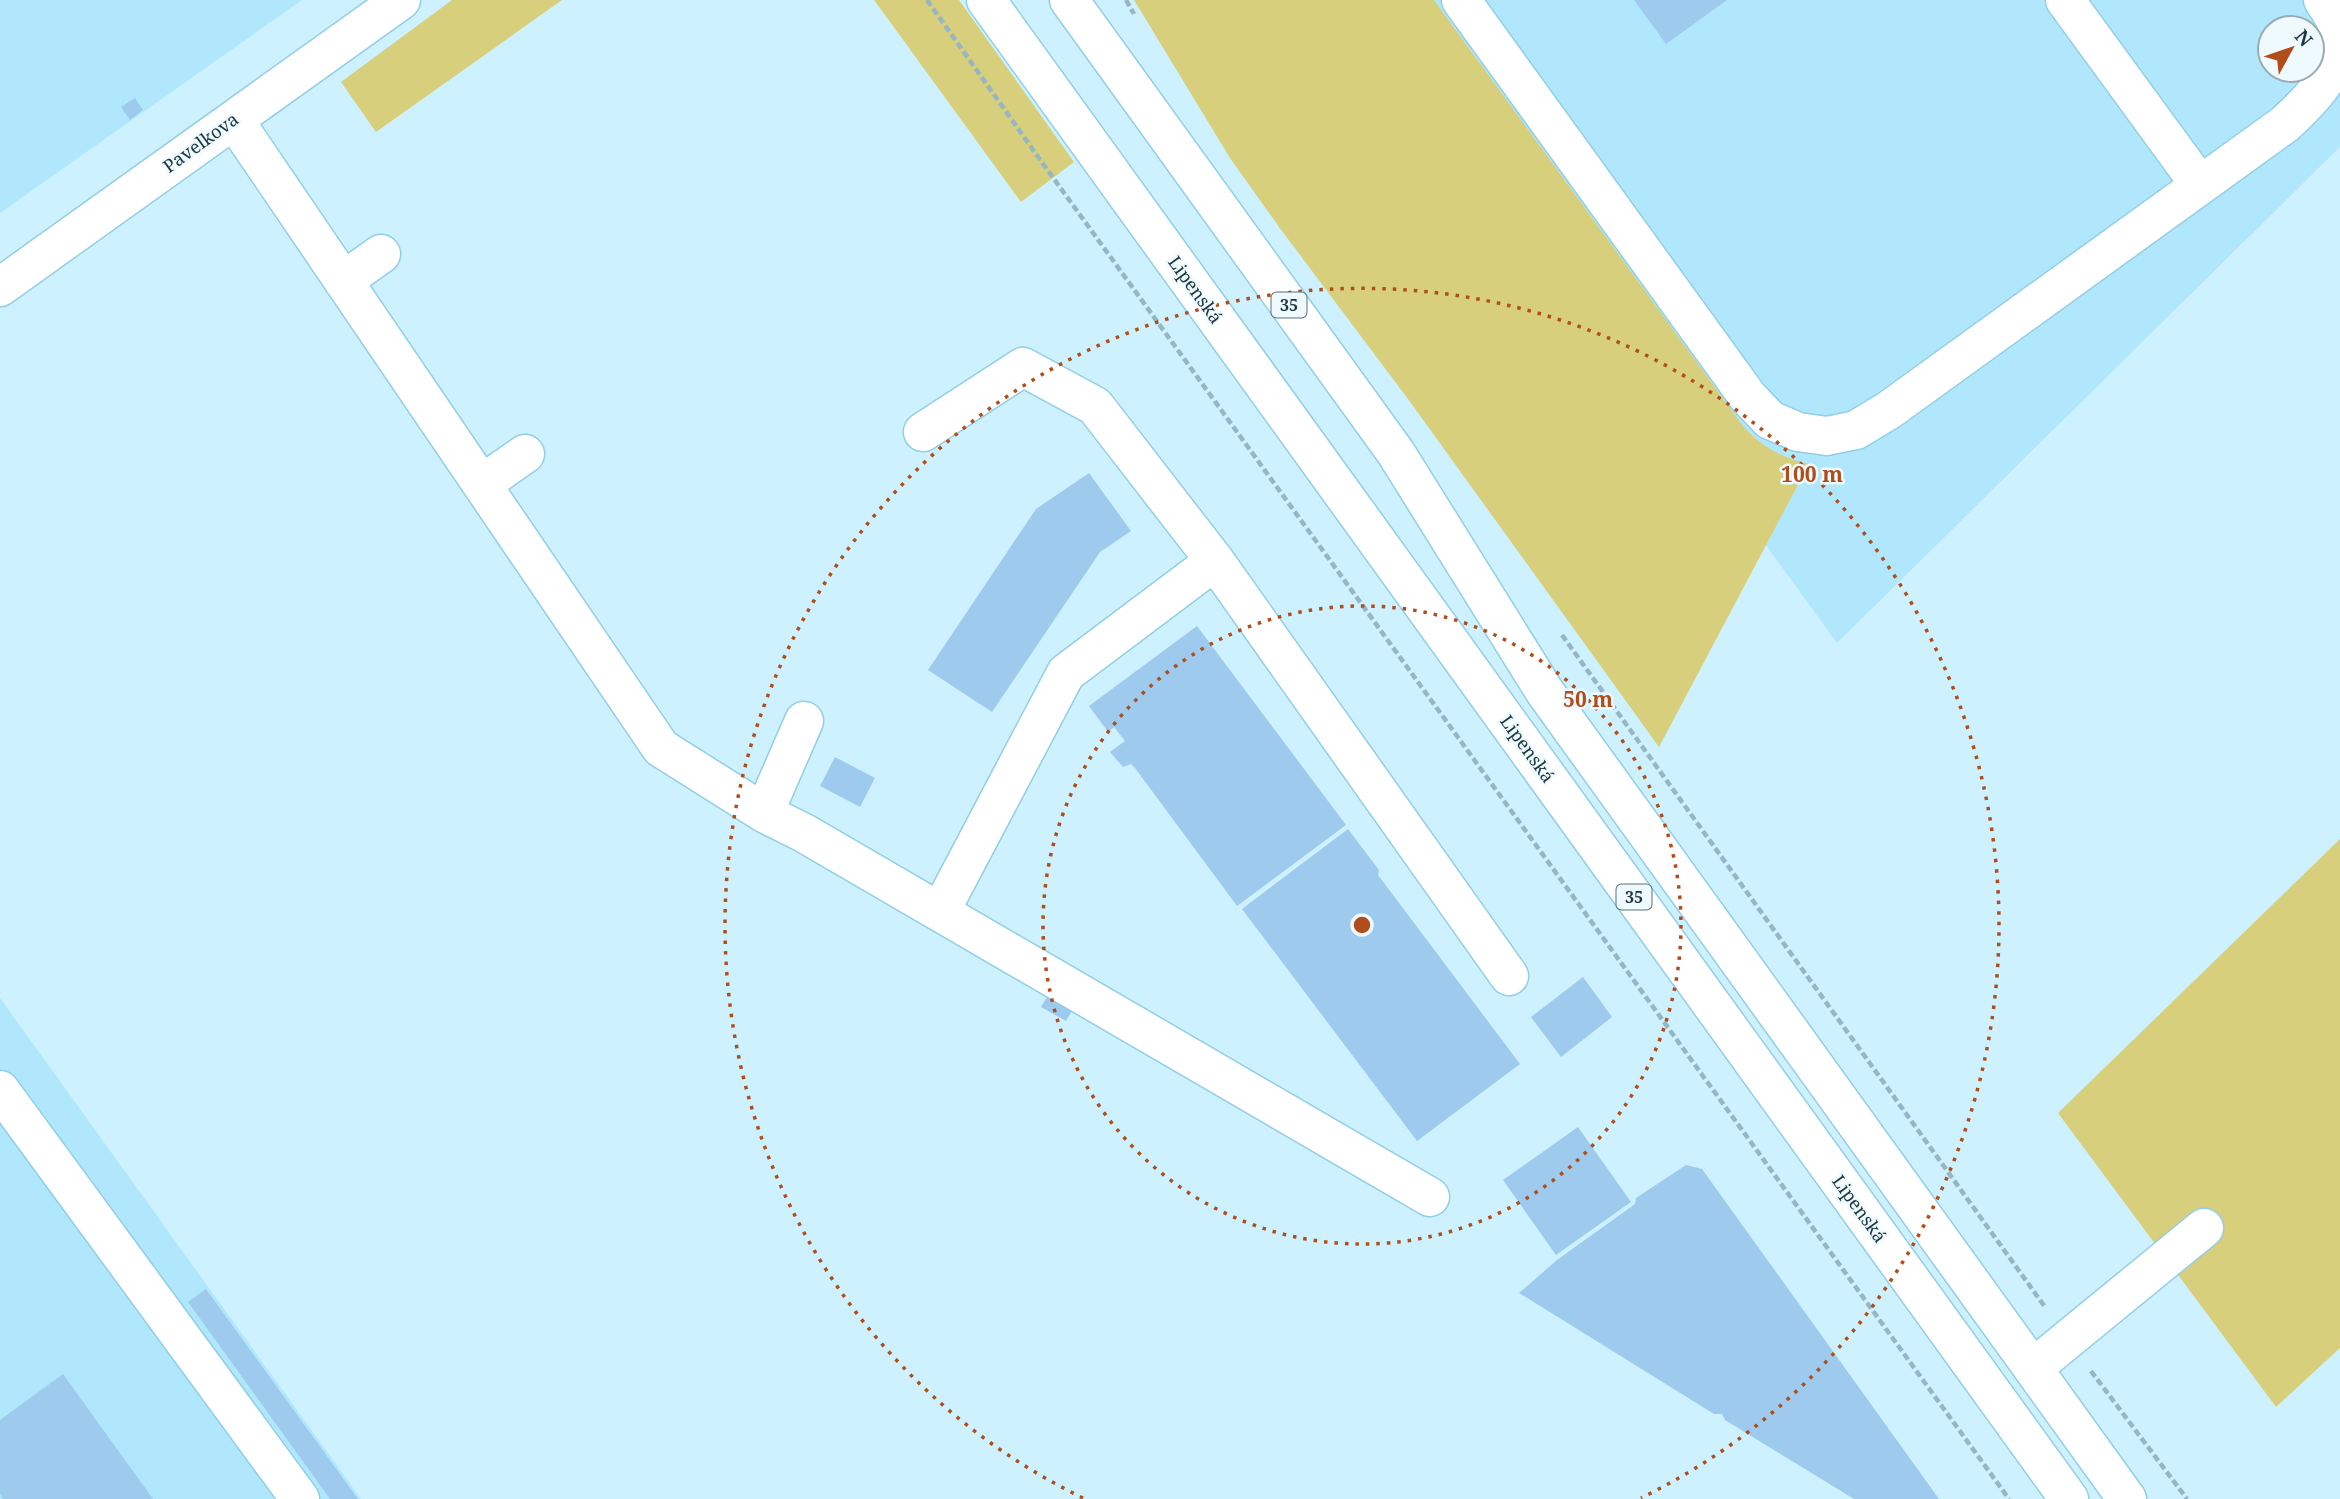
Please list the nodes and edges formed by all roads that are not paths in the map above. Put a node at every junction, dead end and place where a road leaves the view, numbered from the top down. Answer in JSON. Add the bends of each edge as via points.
{"nodes":[{"id":1,"x":401,"y":0,"type":"edge"},
{"id":2,"x":986,"y":0,"type":"edge"},
{"id":3,"x":1069,"y":0,"type":"edge"},
{"id":4,"x":1461,"y":0,"type":"edge"},
{"id":5,"x":2065,"y":0,"type":"edge"},
{"id":6,"x":2323,"y":0,"type":"edge"},
{"id":7,"x":234,"y":120,"type":"junction"},
{"id":8,"x":2200,"y":185,"type":"junction"},
{"id":9,"x":381,"y":254,"type":"dead end"},
{"id":10,"x":343,"y":281,"type":"junction"},
{"id":11,"x":0,"y":287,"type":"edge"},
{"id":12,"x":923,"y":432,"type":"dead end"},
{"id":13,"x":525,"y":454,"type":"dead end"},
{"id":14,"x":482,"y":484,"type":"junction"},
{"id":15,"x":1215,"y":561,"type":"junction"},
{"id":16,"x":804,"y":721,"type":"dead end"},
{"id":17,"x":764,"y":813,"type":"junction"},
{"id":18,"x":940,"y":912,"type":"junction"},
{"id":19,"x":1509,"y":976,"type":"dead end"},
{"id":20,"x":0,"y":1090,"type":"edge"},
{"id":21,"x":1430,"y":1197,"type":"dead end"},
{"id":22,"x":2204,"y":1228,"type":"dead end"},
{"id":23,"x":2032,"y":1368,"type":"junction"},
{"id":24,"x":300,"y":1499,"type":"edge"},
{"id":25,"x":2069,"y":1499,"type":"edge"},
{"id":26,"x":2127,"y":1499,"type":"edge"}],
"edges":[{"from":1,"to":7,"type":"main road","name":"Pavelkova"},
{"from":2,"to":25,"type":"main road","name":"Lipenská","number":"35"},
{"from":3,"to":23,"type":"main road","number":"35","via":[[1395,453],[1545,692]]},
{"from":4,"to":8,"type":"main road","via":[[1727,371],[1770,420],[1798,432],[1827,436],[1856,430],[1889,410]]},
{"from":5,"to":8,"type":"main road"},
{"from":6,"to":8,"type":"main road","via":[[2340,35],[2330,77],[2285,124]]},
{"from":7,"to":10,"type":"main road"},
{"from":7,"to":11,"type":"main road","name":"Pavelkova"},
{"from":9,"to":10,"type":"main road"},
{"from":10,"to":14,"type":"main road"},
{"from":12,"to":15,"type":"main road","via":[[1023,366],[1095,406]]},
{"from":13,"to":14,"type":"main road"},
{"from":14,"to":17,"type":"main road","via":[[661,748]]},
{"from":15,"to":18,"type":"main road","via":[[1066,673]]},
{"from":15,"to":19,"type":"main road"},
{"from":16,"to":17,"type":"main road"},
{"from":17,"to":18,"type":"main road"},
{"from":18,"to":21,"type":"main road"},
{"from":20,"to":24,"type":"main road"},
{"from":22,"to":23,"type":"main road"},
{"from":23,"to":26,"type":"main road","number":"35"}]}
